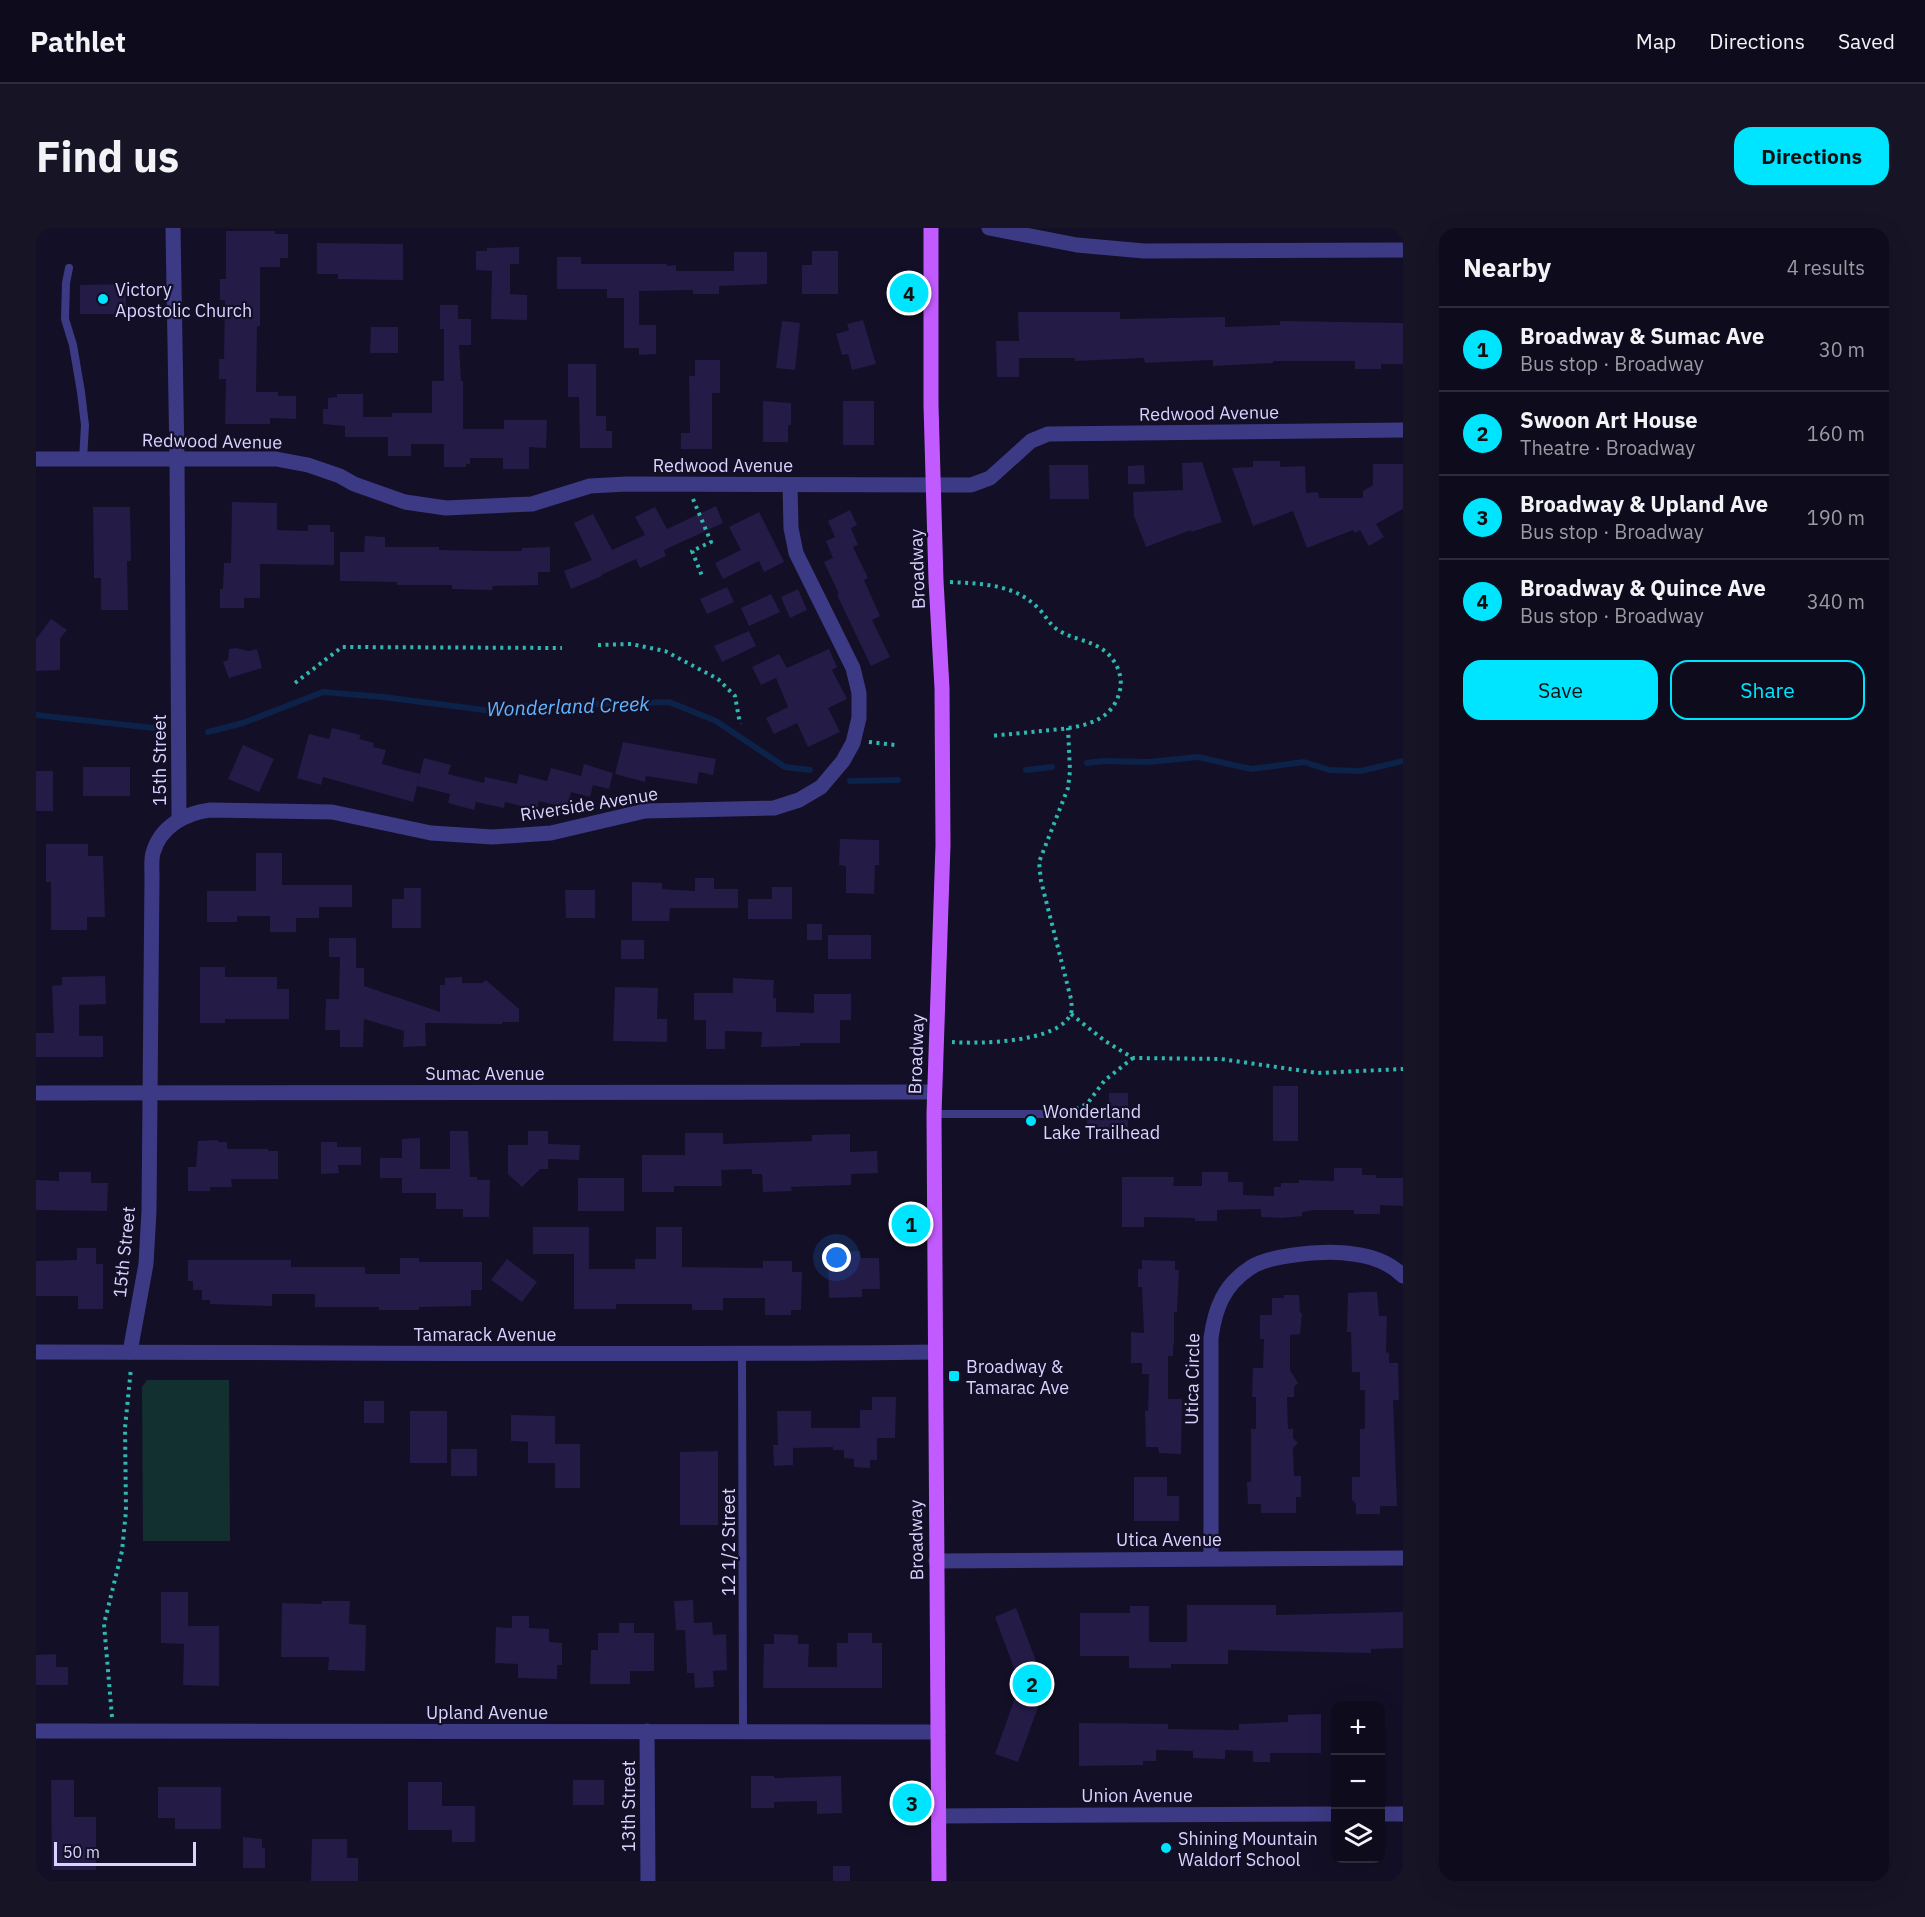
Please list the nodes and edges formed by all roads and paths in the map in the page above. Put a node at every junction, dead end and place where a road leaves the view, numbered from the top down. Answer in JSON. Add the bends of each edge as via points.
{"nodes":[{"id":1,"x":173,"y":228,"type":"edge"},
{"id":2,"x":931,"y":228,"type":"edge"},
{"id":3,"x":989,"y":228,"type":"edge"},
{"id":4,"x":1403,"y":250,"type":"edge"},
{"id":5,"x":69,"y":268,"type":"dead end"},
{"id":6,"x":1403,"y":430,"type":"edge"},
{"id":7,"x":36,"y":459,"type":"edge"},
{"id":8,"x":177,"y":459,"type":"junction"},
{"id":9,"x":83,"y":460,"type":"junction"},
{"id":10,"x":687,"y":485,"type":"junction"},
{"id":11,"x":790,"y":485,"type":"junction"},
{"id":12,"x":934,"y":486,"type":"junction"},
{"id":13,"x":702,"y":576,"type":"dead end"},
{"id":14,"x":936,"y":581,"type":"junction"},
{"id":15,"x":598,"y":645,"type":"dead end"},
{"id":16,"x":562,"y":648,"type":"dead end"},
{"id":17,"x":295,"y":683,"type":"dead end"},
{"id":18,"x":740,"y":724,"type":"dead end"},
{"id":19,"x":1068,"y":728,"type":"junction"},
{"id":20,"x":991,"y":736,"type":"dead end"},
{"id":21,"x":854,"y":737,"type":"junction"},
{"id":22,"x":895,"y":745,"type":"dead end"},
{"id":23,"x":179,"y":818,"type":"junction"},
{"id":24,"x":1071,"y":1014,"type":"junction"},
{"id":25,"x":935,"y":1040,"type":"junction"},
{"id":26,"x":1133,"y":1058,"type":"junction"},
{"id":27,"x":1403,"y":1069,"type":"edge"},
{"id":28,"x":934,"y":1092,"type":"junction"},
{"id":29,"x":36,"y":1093,"type":"edge"},
{"id":30,"x":149,"y":1093,"type":"junction"},
{"id":31,"x":934,"y":1114,"type":"junction"},
{"id":32,"x":1065,"y":1114,"type":"joint"},
{"id":33,"x":1403,"y":1276,"type":"edge"},
{"id":34,"x":36,"y":1352,"type":"edge"},
{"id":35,"x":130,"y":1352,"type":"junction"},
{"id":36,"x":934,"y":1352,"type":"junction"},
{"id":37,"x":742,"y":1353,"type":"junction"},
{"id":38,"x":1211,"y":1558,"type":"junction"},
{"id":39,"x":1403,"y":1558,"type":"edge"},
{"id":40,"x":936,"y":1561,"type":"junction"},
{"id":41,"x":36,"y":1731,"type":"edge"},
{"id":42,"x":112,"y":1731,"type":"junction"},
{"id":43,"x":648,"y":1731,"type":"junction"},
{"id":44,"x":743,"y":1731,"type":"junction"},
{"id":45,"x":938,"y":1732,"type":"junction"},
{"id":46,"x":1331,"y":1814,"type":"edge"},
{"id":47,"x":1385,"y":1814,"type":"edge"},
{"id":48,"x":1403,"y":1814,"type":"edge"},
{"id":49,"x":939,"y":1816,"type":"junction"},
{"id":50,"x":648,"y":1881,"type":"edge"},
{"id":51,"x":939,"y":1881,"type":"edge"}],
"edges":[{"from":1,"to":8,"type":"street","name":"15th Street"},
{"from":2,"to":12,"type":"main road","name":"Broadway"},
{"from":3,"to":4,"type":"street","via":[[1077,245],[1144,251]]},
{"from":5,"to":9,"type":"lane","via":[[65,319],[81,392],[85,425]]},
{"from":6,"to":12,"type":"street","name":"Redwood Avenue","via":[[1048,434],[1031,441],[990,478],[971,485]]},
{"from":7,"to":9,"type":"street","name":"Redwood Avenue"},
{"from":8,"to":9,"type":"street","name":"Redwood Avenue"},
{"from":8,"to":10,"type":"street","name":"Redwood Avenue","via":[[276,459],[308,465],[405,502],[446,508],[532,504],[590,486]]},
{"from":8,"to":23,"type":"street","name":"15th Street"},
{"from":10,"to":11,"type":"street","name":"Redwood Avenue"},
{"from":10,"to":13,"type":"path","via":[[711,542],[692,551]]},
{"from":11,"to":12,"type":"street","name":"Redwood Avenue"},
{"from":11,"to":21,"type":"street","name":"Riverside Avenue","via":[[796,552],[853,668],[859,693]]},
{"from":12,"to":14,"type":"main road","name":"Broadway"},
{"from":14,"to":19,"type":"path","via":[[1002,586],[1018,592],[1059,631],[1097,645],[1110,655],[1119,669],[1118,700],[1098,720]]},
{"from":14,"to":25,"type":"main road","name":"Broadway","via":[[942,688],[943,845]]},
{"from":15,"to":18,"type":"path","via":[[631,644],[665,651],[718,679],[735,696]]},
{"from":16,"to":17,"type":"path","via":[[342,647]]},
{"from":19,"to":20,"type":"path"},
{"from":19,"to":24,"type":"path","via":[[1068,788],[1039,862],[1071,999]]},
{"from":21,"to":22,"type":"path"},
{"from":21,"to":23,"type":"street","name":"Riverside Avenue","via":[[841,766],[821,787],[774,808],[645,811],[550,833],[493,837],[431,833],[332,812],[210,810]]},
{"from":23,"to":30,"type":"street","name":"15th Street","via":[[161,836],[153,854]]},
{"from":24,"to":25,"type":"path","via":[[1046,1032],[1015,1040],[980,1044]]},
{"from":24,"to":26,"type":"path"},
{"from":25,"to":28,"type":"main road","name":"Broadway"},
{"from":26,"to":27,"type":"path","via":[[1221,1059],[1318,1073]]},
{"from":26,"to":32,"type":"path","via":[[1104,1080],[1087,1104]]},
{"from":28,"to":30,"type":"street","name":"Sumac Avenue"},
{"from":28,"to":31,"type":"main road","name":"Broadway"},
{"from":29,"to":30,"type":"street","name":"Sumac Avenue"},
{"from":30,"to":35,"type":"street","name":"15th Street","via":[[146,1264]]},
{"from":31,"to":32,"type":"lane"},
{"from":31,"to":36,"type":"main road","name":"Broadway"},
{"from":33,"to":38,"type":"street","name":"Utica Circle","via":[[1378,1259],[1352,1253],[1279,1256],[1251,1267],[1228,1288],[1214,1315],[1211,1338]]},
{"from":34,"to":35,"type":"street","name":"Tamarack Avenue"},
{"from":35,"to":37,"type":"street","name":"Tamarack Avenue"},
{"from":35,"to":42,"type":"path","via":[[125,1428],[126,1511],[122,1551],[104,1624]]},
{"from":36,"to":37,"type":"street","name":"Tamarack Avenue"},
{"from":36,"to":40,"type":"main road","name":"Broadway"},
{"from":37,"to":44,"type":"lane","name":"12 1/2 Street"},
{"from":38,"to":39,"type":"street","name":"Utica Avenue"},
{"from":38,"to":40,"type":"street","name":"Utica Avenue"},
{"from":40,"to":45,"type":"main road","name":"Broadway"},
{"from":41,"to":42,"type":"street","name":"Upland Avenue"},
{"from":42,"to":43,"type":"street","name":"Upland Avenue"},
{"from":43,"to":44,"type":"street","name":"Upland Avenue"},
{"from":43,"to":50,"type":"street","name":"13th Street"},
{"from":44,"to":45,"type":"street","name":"Upland Avenue"},
{"from":45,"to":49,"type":"main road","name":"Broadway"},
{"from":46,"to":49,"type":"street","name":"Union Avenue"},
{"from":47,"to":48,"type":"street"},
{"from":49,"to":51,"type":"main road","name":"Broadway"}]}
